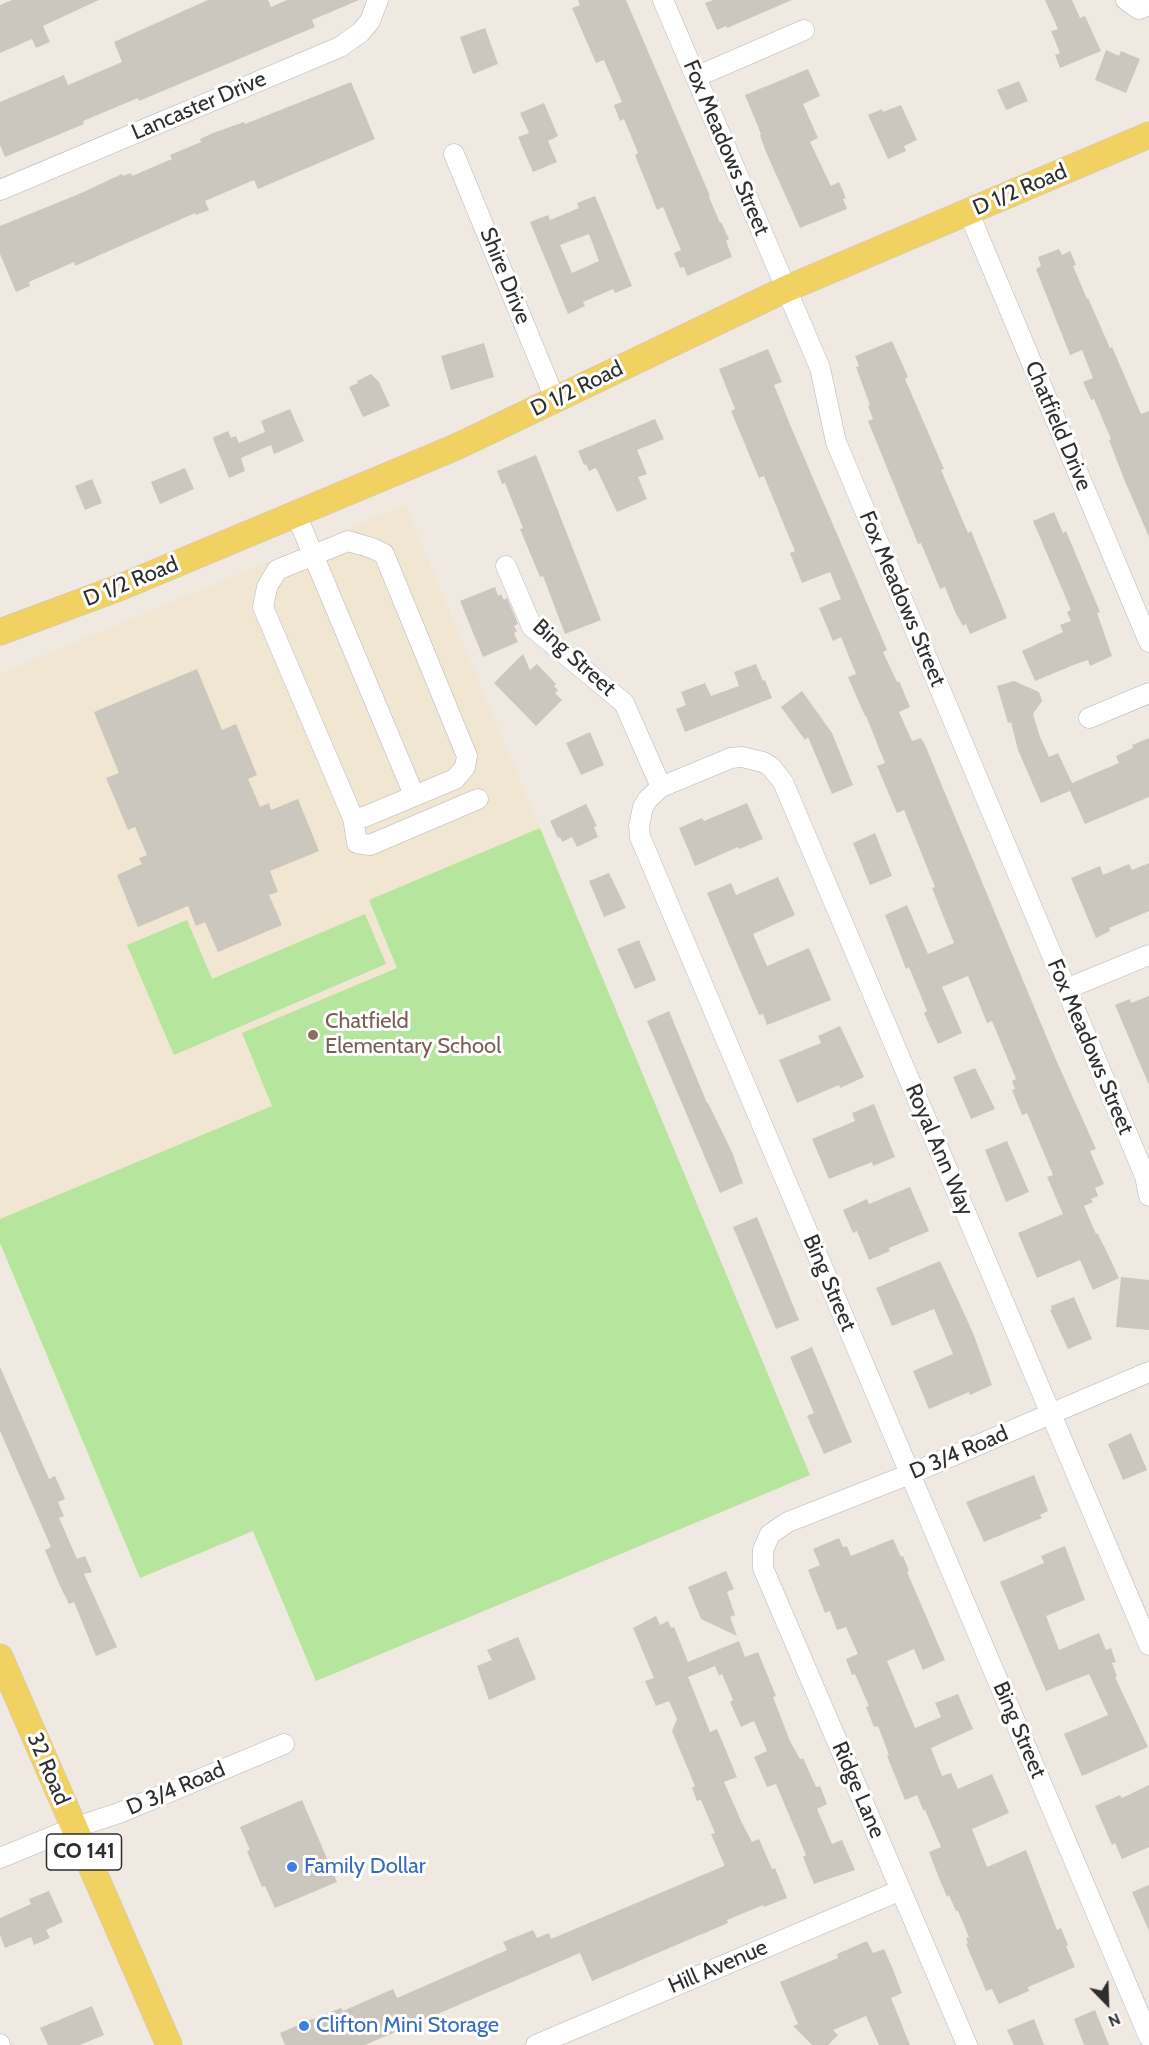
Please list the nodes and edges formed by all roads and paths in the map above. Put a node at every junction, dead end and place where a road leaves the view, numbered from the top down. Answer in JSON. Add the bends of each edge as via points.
{"nodes":[{"id":1,"x":378,"y":0,"type":"edge"},
{"id":2,"x":663,"y":0,"type":"edge"},
{"id":3,"x":804,"y":30,"type":"dead end"},
{"id":4,"x":696,"y":77,"type":"junction"},
{"id":5,"x":1149,"y":135,"type":"edge"},
{"id":6,"x":454,"y":154,"type":"dead end"},
{"id":7,"x":0,"y":190,"type":"edge"},
{"id":8,"x":968,"y":211,"type":"junction"},
{"id":9,"x":786,"y":289,"type":"junction"},
{"id":10,"x":555,"y":399,"type":"junction"},
{"id":11,"x":296,"y":514,"type":"junction"},
{"id":12,"x":313,"y":555,"type":"junction"},
{"id":13,"x":506,"y":566,"type":"dead end"},
{"id":14,"x":0,"y":632,"type":"edge"},
{"id":15,"x":1149,"y":642,"type":"edge"},
{"id":16,"x":1149,"y":693,"type":"edge"},
{"id":17,"x":1089,"y":718,"type":"dead end"},
{"id":18,"x":661,"y":787,"type":"junction"},
{"id":19,"x":414,"y":795,"type":"junction"},
{"id":20,"x":478,"y":799,"type":"dead end"},
{"id":21,"x":353,"y":818,"type":"junction"},
{"id":22,"x":1149,"y":955,"type":"edge"},
{"id":23,"x":1066,"y":989,"type":"junction"},
{"id":24,"x":1149,"y":1196,"type":"edge"},
{"id":25,"x":1149,"y":1372,"type":"edge"},
{"id":26,"x":1051,"y":1414,"type":"junction"},
{"id":27,"x":910,"y":1474,"type":"junction"},
{"id":28,"x":770,"y":1534,"type":"joint"},
{"id":29,"x":1149,"y":1645,"type":"edge"},
{"id":30,"x":0,"y":1657,"type":"edge"},
{"id":31,"x":284,"y":1744,"type":"dead end"},
{"id":32,"x":73,"y":1828,"type":"junction"},
{"id":33,"x":0,"y":1858,"type":"edge"},
{"id":34,"x":901,"y":1890,"type":"junction"},
{"id":35,"x":1149,"y":2037,"type":"edge"},
{"id":36,"x":170,"y":2045,"type":"edge"},
{"id":37,"x":536,"y":2045,"type":"edge"},
{"id":38,"x":967,"y":2045,"type":"edge"}],
"edges":[{"from":1,"to":7,"type":"street","name":"Lancaster Drive","via":[[370,21],[340,47]]},
{"from":2,"to":4,"type":"street","name":"Fox Meadows Street"},
{"from":3,"to":4,"type":"street"},
{"from":4,"to":9,"type":"street","name":"Fox Meadows Street"},
{"from":5,"to":8,"type":"main road","name":"D 1/2 Road"},
{"from":6,"to":10,"type":"street","name":"Shire Drive"},
{"from":8,"to":9,"type":"main road","name":"D 1/2 Road"},
{"from":8,"to":15,"type":"street","name":"Chatfield Drive"},
{"from":9,"to":10,"type":"main road","name":"D 1/2 Road"},
{"from":9,"to":23,"type":"street","name":"Fox Meadows Street","via":[[820,368],[836,442]]},
{"from":10,"to":11,"type":"main road","name":"D 1/2 Road","via":[[456,447]]},
{"from":11,"to":12,"type":"street"},
{"from":11,"to":14,"type":"main road","name":"D 1/2 Road","via":[[121,587]]},
{"from":12,"to":19,"type":"street"},
{"from":12,"to":19,"type":"street","via":[[348,541],[384,554],[467,756],[465,767],[454,779]]},
{"from":12,"to":21,"type":"street","via":[[277,570],[267,587],[263,606]]},
{"from":13,"to":18,"type":"street","name":"Bing Street","via":[[532,627],[624,703]]},
{"from":16,"to":17,"type":"street"},
{"from":18,"to":26,"type":"street","name":"Royal Ann Way","via":[[742,757],[763,762],[778,774]]},
{"from":18,"to":27,"type":"street","name":"Bing Street","via":[[643,807],[640,837]]},
{"from":19,"to":21,"type":"street"},
{"from":20,"to":21,"type":"street","via":[[370,845],[357,843]]},
{"from":22,"to":23,"type":"street"},
{"from":23,"to":24,"type":"street","name":"Fox Meadows Street","via":[[1145,1176]]},
{"from":25,"to":26,"type":"street","name":"D 3/4 Road"},
{"from":26,"to":27,"type":"street","name":"D 3/4 Road"},
{"from":26,"to":29,"type":"street","name":"Royal Ann Way"},
{"from":27,"to":28,"type":"street","name":"D 3/4 Road","via":[[788,1522]]},
{"from":27,"to":35,"type":"street","name":"Bing Street"},
{"from":28,"to":34,"type":"street","name":"Ridge Lane","via":[[763,1551],[764,1568]]},
{"from":30,"to":32,"type":"main road","name":"32 Road","number":"CO 141"},
{"from":31,"to":32,"type":"street","name":"D 3/4 Road","via":[[119,1813]]},
{"from":32,"to":33,"type":"street","name":"D 3/4 Road"},
{"from":32,"to":36,"type":"main road","name":"32 Road","number":"CO 141"},
{"from":34,"to":37,"type":"street","name":"Hill Avenue"},
{"from":34,"to":38,"type":"street","name":"Ridge Lane"}]}
